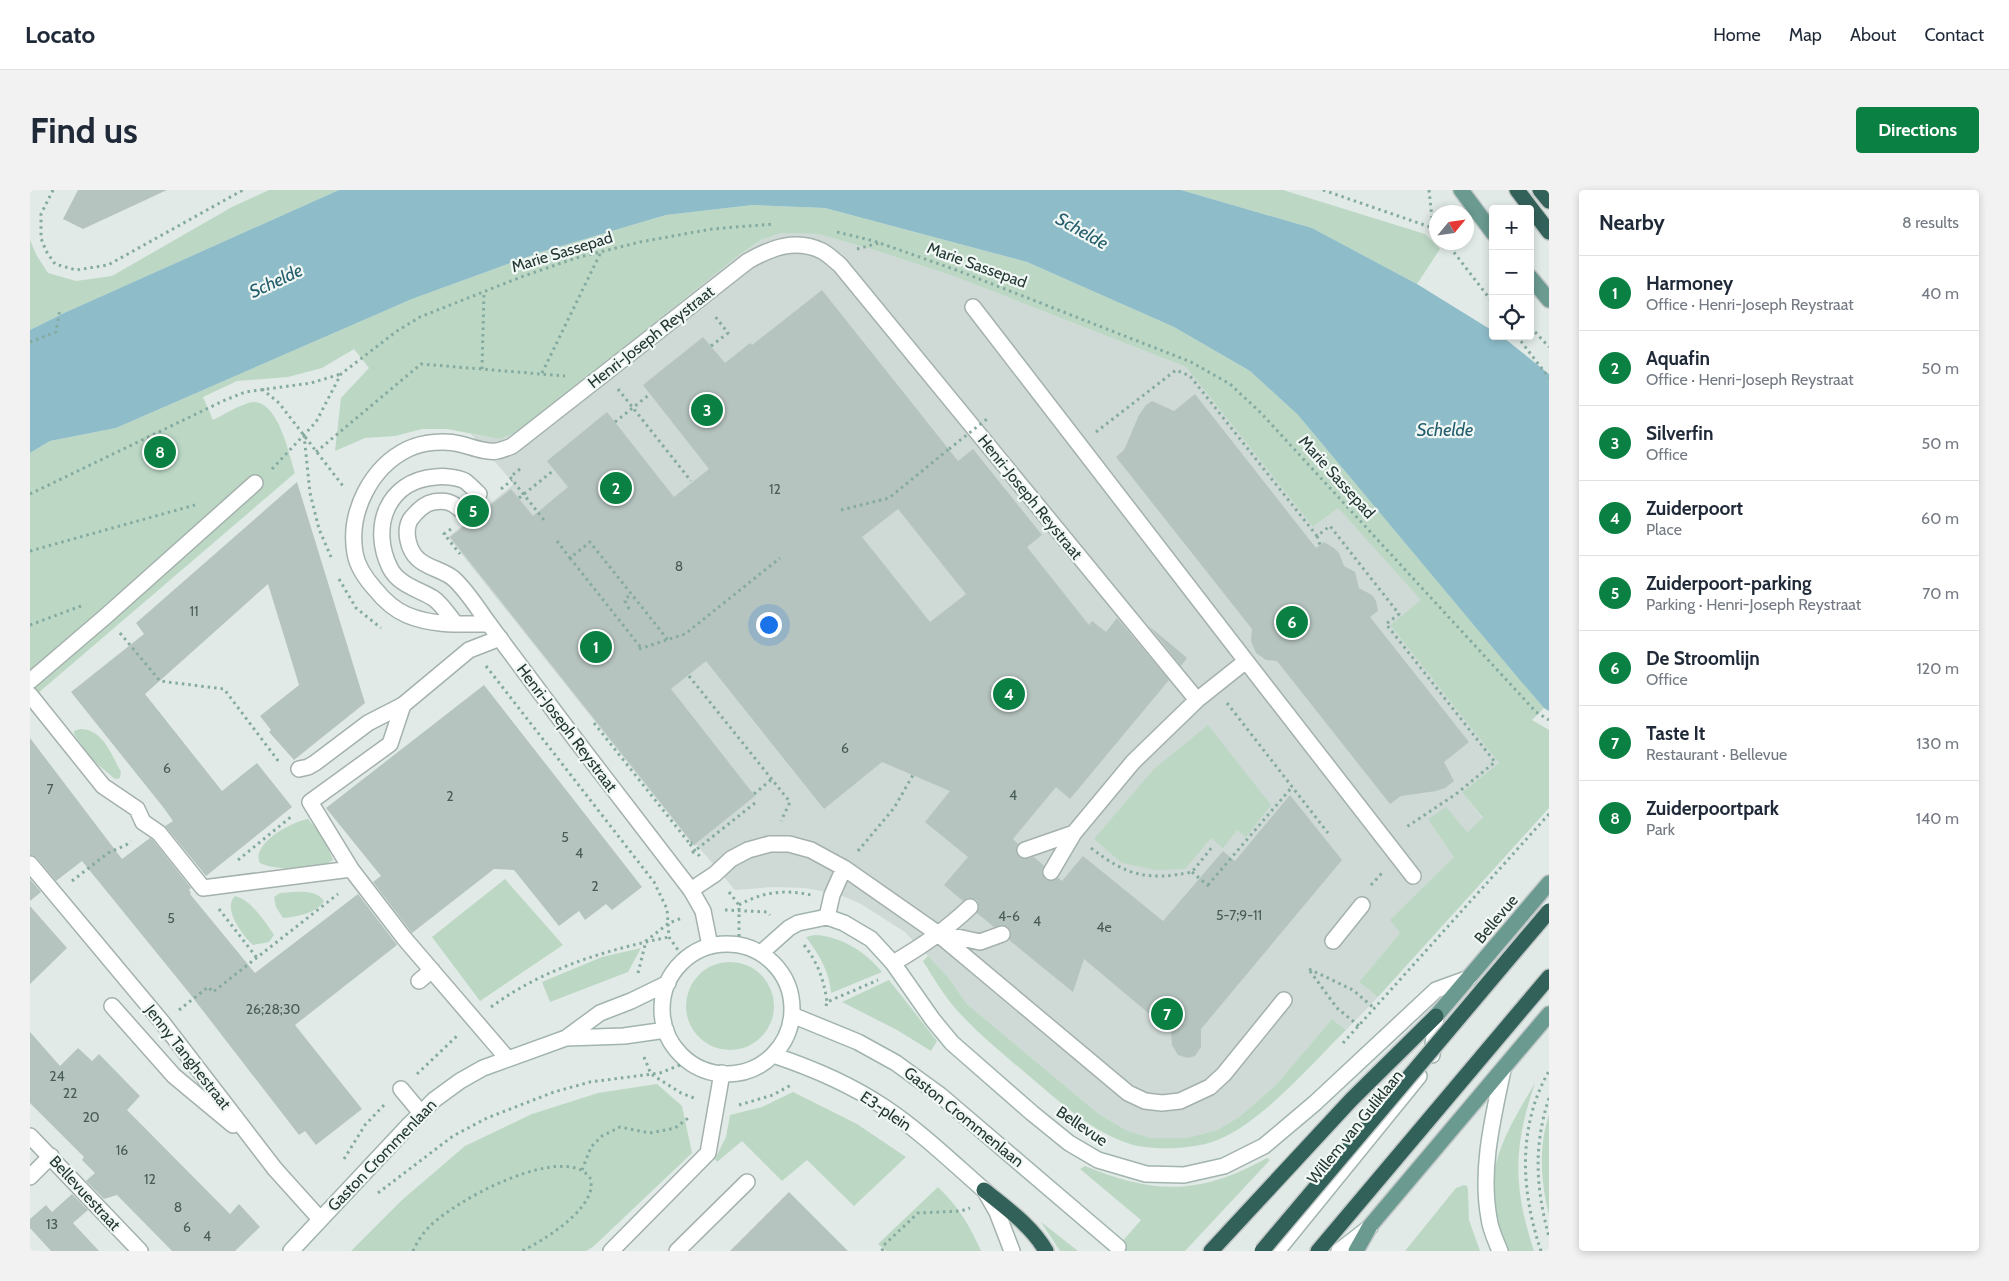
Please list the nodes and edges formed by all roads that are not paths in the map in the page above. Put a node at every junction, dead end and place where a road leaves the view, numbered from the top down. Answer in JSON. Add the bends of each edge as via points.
{"nodes":[{"id":1,"x":1461,"y":190,"type":"edge"},
{"id":2,"x":1517,"y":190,"type":"edge"},
{"id":3,"x":1540,"y":190,"type":"edge"},
{"id":4,"x":1549,"y":201,"type":"edge"},
{"id":5,"x":1489,"y":228,"type":"edge"},
{"id":6,"x":1549,"y":232,"type":"edge"},
{"id":7,"x":1534,"y":282,"type":"edge"},
{"id":8,"x":1549,"y":300,"type":"edge"},
{"id":9,"x":973,"y":307,"type":"dead end"},
{"id":10,"x":255,"y":483,"type":"road end"},
{"id":11,"x":479,"y":494,"type":"dead end"},
{"id":12,"x":461,"y":510,"type":"dead end"},
{"id":13,"x":456,"y":624,"type":"junction"},
{"id":14,"x":489,"y":624,"type":"junction"},
{"id":15,"x":500,"y":638,"type":"junction"},
{"id":16,"x":1246,"y":661,"type":"junction"},
{"id":17,"x":30,"y":681,"type":"edge"},
{"id":18,"x":30,"y":695,"type":"edge"},
{"id":19,"x":1197,"y":700,"type":"junction"},
{"id":20,"x":403,"y":705,"type":"junction"},
{"id":21,"x":299,"y":769,"type":"dead end"},
{"id":22,"x":1074,"y":833,"type":"junction"},
{"id":23,"x":1025,"y":850,"type":"dead end"},
{"id":24,"x":30,"y":864,"type":"edge"},
{"id":25,"x":844,"y":868,"type":"junction"},
{"id":26,"x":1051,"y":872,"type":"dead end"},
{"id":27,"x":355,"y":873,"type":"junction"},
{"id":28,"x":1413,"y":876,"type":"dead end"},
{"id":29,"x":1549,"y":883,"type":"edge"},
{"id":30,"x":692,"y":890,"type":"junction"},
{"id":31,"x":1362,"y":905,"type":"dead end"},
{"id":32,"x":970,"y":907,"type":"dead end"},
{"id":33,"x":1549,"y":912,"type":"edge"},
{"id":34,"x":827,"y":917,"type":"junction"},
{"id":35,"x":937,"y":933,"type":"junction"},
{"id":36,"x":1002,"y":934,"type":"dead end"},
{"id":37,"x":1333,"y":941,"type":"dead end"},
{"id":38,"x":710,"y":946,"type":"junction"},
{"id":39,"x":761,"y":953,"type":"junction"},
{"id":40,"x":895,"y":966,"type":"junction"},
{"id":41,"x":432,"y":970,"type":"junction"},
{"id":42,"x":1549,"y":977,"type":"edge"},
{"id":43,"x":1469,"y":978,"type":"junction"},
{"id":44,"x":419,"y":981,"type":"dead end"},
{"id":45,"x":668,"y":983,"type":"junction"},
{"id":46,"x":1284,"y":1000,"type":"dead end"},
{"id":47,"x":112,"y":1006,"type":"dead end"},
{"id":48,"x":1549,"y":1014,"type":"edge"},
{"id":49,"x":792,"y":1015,"type":"junction"},
{"id":50,"x":1436,"y":1016,"type":"junction"},
{"id":51,"x":666,"y":1030,"type":"junction"},
{"id":52,"x":566,"y":1038,"type":"junction"},
{"id":53,"x":773,"y":1055,"type":"junction"},
{"id":54,"x":507,"y":1058,"type":"junction"},
{"id":55,"x":1503,"y":1070,"type":"junction"},
{"id":56,"x":722,"y":1073,"type":"junction"},
{"id":57,"x":401,"y":1088,"type":"road end"},
{"id":58,"x":421,"y":1113,"type":"junction"},
{"id":59,"x":30,"y":1136,"type":"edge"},
{"id":60,"x":257,"y":1145,"type":"junction"},
{"id":61,"x":51,"y":1156,"type":"junction"},
{"id":62,"x":30,"y":1177,"type":"edge"},
{"id":63,"x":747,"y":1182,"type":"dead end"},
{"id":64,"x":984,"y":1190,"type":"junction"},
{"id":65,"x":320,"y":1219,"type":"junction"},
{"id":66,"x":1370,"y":1226,"type":"junction"},
{"id":67,"x":1118,"y":1247,"type":"dead end"},
{"id":68,"x":140,"y":1251,"type":"edge"},
{"id":69,"x":291,"y":1251,"type":"edge"},
{"id":70,"x":611,"y":1251,"type":"edge"},
{"id":71,"x":677,"y":1251,"type":"edge"},
{"id":72,"x":1012,"y":1251,"type":"edge"},
{"id":73,"x":1046,"y":1251,"type":"edge"},
{"id":74,"x":1211,"y":1251,"type":"edge"},
{"id":75,"x":1262,"y":1251,"type":"edge"},
{"id":76,"x":1277,"y":1251,"type":"edge"},
{"id":77,"x":1318,"y":1251,"type":"edge"},
{"id":78,"x":1340,"y":1251,"type":"edge"},
{"id":79,"x":1356,"y":1251,"type":"edge"},
{"id":80,"x":1500,"y":1251,"type":"edge"}],
"edges":[{"from":1,"to":5,"type":"main road"},
{"from":2,"to":6,"type":"highway"},
{"from":3,"to":4,"type":"highway"},
{"from":7,"to":8,"type":"main road"},
{"from":9,"to":16,"type":"street"},
{"from":10,"to":17,"type":"street"},
{"from":11,"to":13,"type":"street","via":[[464,480],[444,476],[423,478],[392,498],[383,516],[380,533],[391,570],[403,582],[435,599]]},
{"from":12,"to":14,"type":"street","via":[[452,502],[428,503],[416,512],[407,526],[408,542],[418,559],[446,572],[455,580]]},
{"from":13,"to":14,"type":"street","name":"Henri-Joseph Reystraat"},
{"from":13,"to":19,"type":"street","name":"Henri-Joseph Reystraat","via":[[431,622],[406,614],[383,598],[365,577],[355,555],[353,531],[368,486],[381,469],[409,449],[432,442],[458,443],[496,452],[512,446],[748,261],[770,248],[805,245],[823,251],[846,273]]},
{"from":14,"to":15,"type":"street","name":"Henri-Joseph Reystraat"},
{"from":15,"to":20,"type":"street","via":[[469,650]]},
{"from":15,"to":30,"type":"street","name":"Henri-Joseph Reystraat"},
{"from":16,"to":19,"type":"street"},
{"from":16,"to":28,"type":"street"},
{"from":18,"to":27,"type":"street","via":[[103,786],[137,809],[143,822],[159,833],[203,888]]},
{"from":19,"to":22,"type":"street","via":[[1133,762]]},
{"from":20,"to":21,"type":"street","via":[[368,723],[315,763]]},
{"from":20,"to":27,"type":"street","via":[[390,744],[310,802]]},
{"from":22,"to":23,"type":"street"},
{"from":22,"to":26,"type":"street"},
{"from":24,"to":60,"type":"street","name":"Jenny Tanghestraat","via":[[162,1022]]},
{"from":25,"to":30,"type":"street","via":[[811,850],[790,844],[770,844],[730,859]]},
{"from":25,"to":34,"type":"street"},
{"from":25,"to":35,"type":"street"},
{"from":27,"to":41,"type":"street"},
{"from":29,"to":43,"type":"main road","name":"Bellevue"},
{"from":30,"to":38,"type":"street","name":"Henri-Joseph Reystraat","via":[[703,911]]},
{"from":31,"to":37,"type":"street"},
{"from":32,"to":35,"type":"street","via":[[951,926]]},
{"from":33,"to":75,"type":"highway","bridge":true},
{"from":34,"to":39,"type":"street","via":[[798,923]]},
{"from":34,"to":40,"type":"street","name":"Bellevue","via":[[870,939]]},
{"from":35,"to":36,"type":"street","via":[[980,942]]},
{"from":35,"to":40,"type":"street"},
{"from":35,"to":46,"type":"street","via":[[1128,1093],[1145,1101],[1180,1101],[1210,1087]]},
{"from":38,"to":39,"type":"street","name":"Gaston Crommenlaan","via":[[739,945]]},
{"from":38,"to":45,"type":"street","name":"Gaston Crommenlaan","via":[[685,960]]},
{"from":39,"to":49,"type":"street","name":"Gaston Crommenlaan","via":[[785,980],[791,997]]},
{"from":40,"to":43,"type":"street","name":"Bellevue","via":[[952,1043],[1069,1143],[1098,1160],[1146,1174],[1165,1175],[1184,1175],[1224,1166],[1264,1146],[1436,990]]},
{"from":41,"to":44,"type":"street"},
{"from":41,"to":54,"type":"street"},
{"from":42,"to":77,"type":"highway"},
{"from":43,"to":50,"type":"main road","name":"Bellevue"},
{"from":45,"to":51,"type":"street","name":"Gaston Crommenlaan","via":[[663,998]]},
{"from":45,"to":52,"type":"street","name":"Gaston Crommenlaan","via":[[600,1013]]},
{"from":47,"to":60,"type":"street","via":[[174,1076]]},
{"from":48,"to":55,"type":"main road"},
{"from":49,"to":53,"type":"street","name":"Gaston Crommenlaan","via":[[789,1030]]},
{"from":49,"to":67,"type":"street","name":"Gaston Crommenlaan","via":[[858,1042],[896,1063],[940,1095]]},
{"from":50,"to":74,"type":"highway","via":[[1351,1100]]},
{"from":50,"to":76,"type":"street","name":"Willem van Guliklaan","via":[[1432,1060]]},
{"from":51,"to":52,"type":"street","name":"Gaston Crommenlaan"},
{"from":51,"to":56,"type":"street","name":"Gaston Crommenlaan","via":[[676,1048],[690,1062]]},
{"from":52,"to":54,"type":"street","name":"Gaston Crommenlaan"},
{"from":53,"to":56,"type":"street","name":"Gaston Crommenlaan","via":[[758,1066]]},
{"from":53,"to":64,"type":"street","name":"E3-plein","via":[[808,1066],[883,1106]]},
{"from":54,"to":58,"type":"street","name":"Gaston Crommenlaan","via":[[460,1082]]},
{"from":55,"to":66,"type":"main road"},
{"from":55,"to":80,"type":"street","via":[[1490,1135],[1485,1186],[1489,1220]]},
{"from":56,"to":70,"type":"street","via":[[708,1153]]},
{"from":57,"to":58,"type":"street"},
{"from":58,"to":65,"type":"street","name":"Gaston Crommenlaan"},
{"from":59,"to":61,"type":"street","name":"Bellevuestraat"},
{"from":60,"to":65,"type":"street","name":"Jenny Tanghestraat"},
{"from":61,"to":62,"type":"street"},
{"from":61,"to":68,"type":"street","name":"Bellevuestraat"},
{"from":63,"to":71,"type":"street"},
{"from":64,"to":72,"type":"street","via":[[997,1212]]},
{"from":64,"to":73,"type":"highway","via":[[1021,1221]]},
{"from":65,"to":69,"type":"street","name":"Gaston Crommenlaan"},
{"from":66,"to":78,"type":"street"},
{"from":66,"to":79,"type":"main road"}]}
